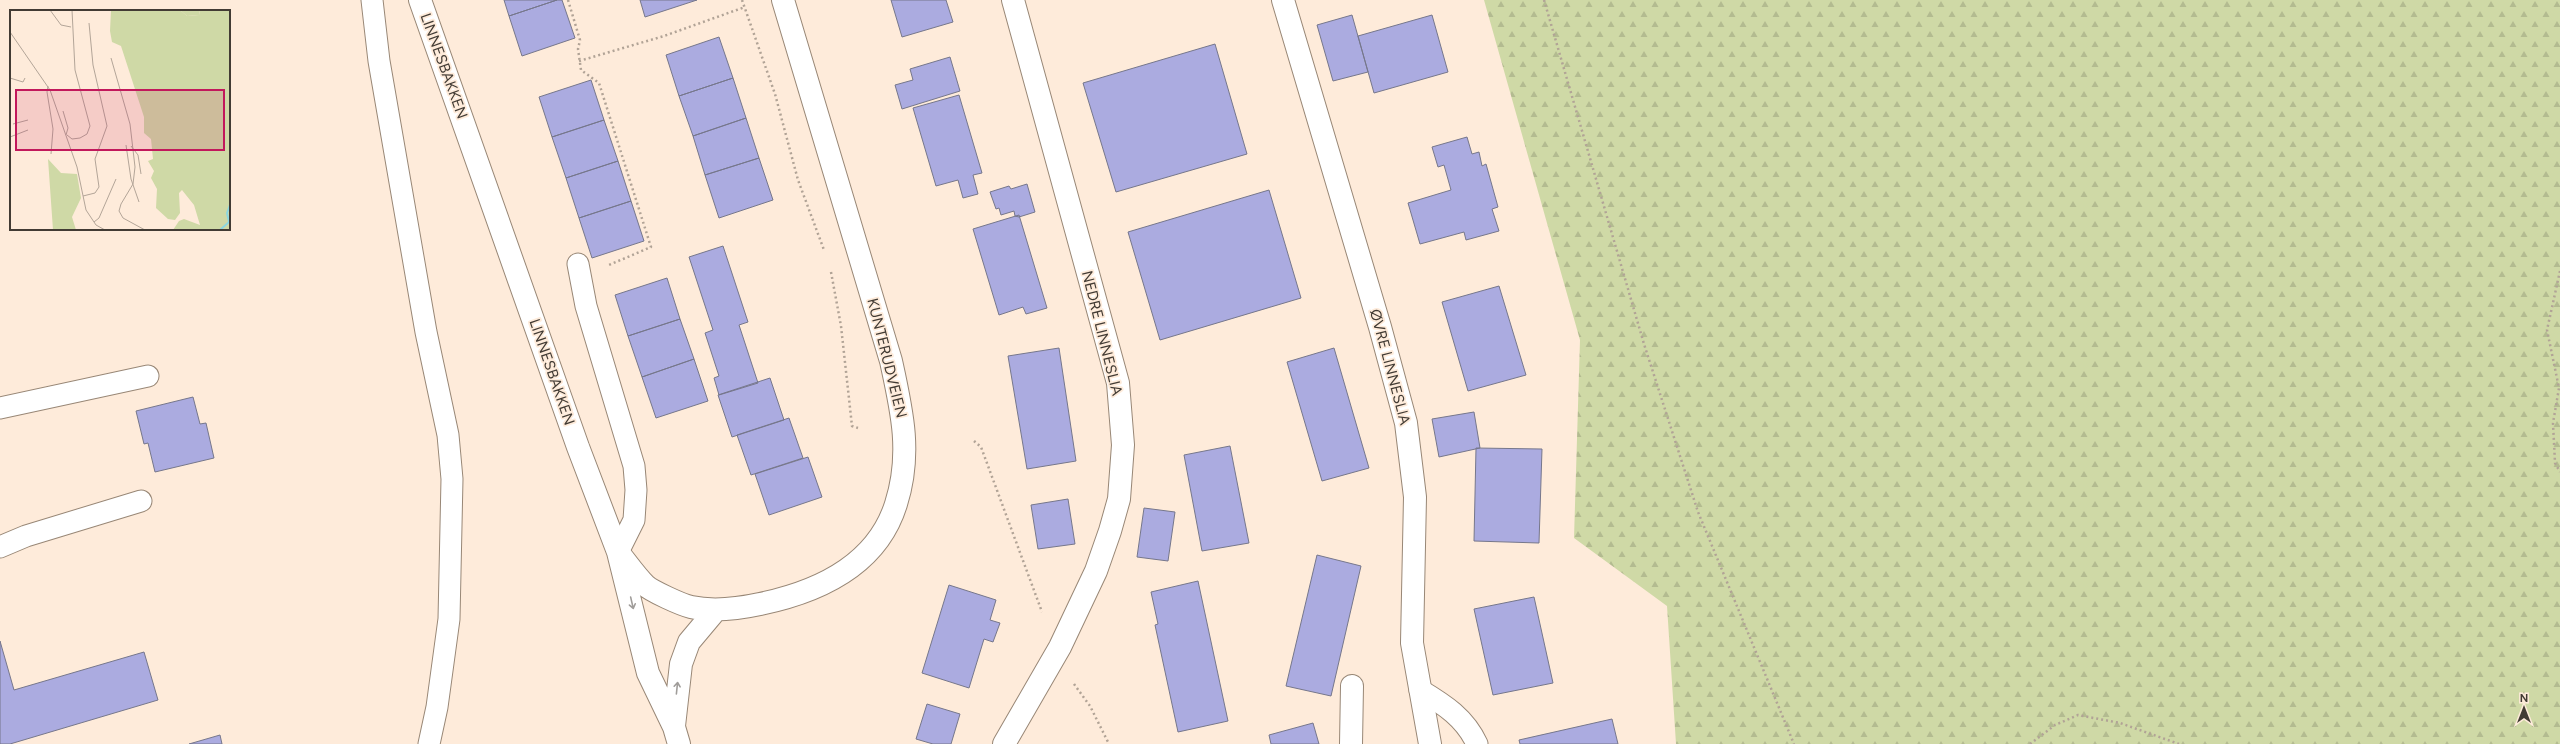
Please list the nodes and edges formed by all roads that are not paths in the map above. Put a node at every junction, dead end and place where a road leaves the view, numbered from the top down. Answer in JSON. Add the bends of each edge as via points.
{"nodes":[{"id":1,"x":372,"y":0,"type":"edge"},
{"id":2,"x":420,"y":0,"type":"edge"},
{"id":3,"x":783,"y":0,"type":"edge"},
{"id":4,"x":1013,"y":0,"type":"edge"},
{"id":5,"x":1283,"y":0,"type":"edge"},
{"id":6,"x":579,"y":270,"type":"road end"},
{"id":7,"x":148,"y":376,"type":"dead end"},
{"id":8,"x":0,"y":408,"type":"edge"},
{"id":9,"x":141,"y":502,"type":"dead end"},
{"id":10,"x":0,"y":547,"type":"edge"},
{"id":11,"x":618,"y":552,"type":"junction"},
{"id":12,"x":715,"y":611,"type":"junction"},
{"id":13,"x":1352,"y":686,"type":"dead end"},
{"id":14,"x":1420,"y":690,"type":"junction"},
{"id":15,"x":677,"y":735,"type":"edge"},
{"id":16,"x":429,"y":744,"type":"edge"},
{"id":17,"x":1004,"y":744,"type":"edge"},
{"id":18,"x":1351,"y":744,"type":"edge"},
{"id":19,"x":1430,"y":744,"type":"edge"},
{"id":20,"x":1477,"y":744,"type":"edge"}],
"edges":[{"from":1,"to":16,"type":"lane","via":[[379,61],[426,332],[448,435],[452,479],[449,619],[437,707]]},
{"from":2,"to":11,"type":"street","name":"LINNESBAKKEN","via":[[578,447]]},
{"from":3,"to":12,"type":"street","name":"KUNTERUDVEIEN","via":[[891,361],[906,452],[904,471],[892,516],[884,532],[865,555],[840,576],[784,599]]},
{"from":4,"to":17,"type":"street","name":"NEDRE LINNESLIA","via":[[1118,383],[1124,445],[1119,499],[1096,571],[1060,647]]},
{"from":5,"to":14,"type":"street","name":"ØVRE LINNESLIA","via":[[1406,423],[1415,497],[1412,643]]},
{"from":6,"to":11,"type":"lane","via":[[588,313],[634,466],[634,520]]},
{"from":7,"to":8,"type":"lane"},
{"from":9,"to":10,"type":"lane","via":[[26,536]]},
{"from":11,"to":12,"type":"street","name":"KUNTERUDVEIEN","via":[[646,586],[690,607]]},
{"from":11,"to":15,"type":"street","name":"LINNESBAKKEN","one_way":true,"via":[[648,673]]},
{"from":15,"to":12,"type":"street","one_way":true,"via":[[681,664],[690,642]]},
{"from":13,"to":18,"type":"street"},
{"from":14,"to":19,"type":"street","name":"ØVRE LINNESLIA"},
{"from":14,"to":20,"type":"lane","via":[[1452,710],[1464,722]]}]}
